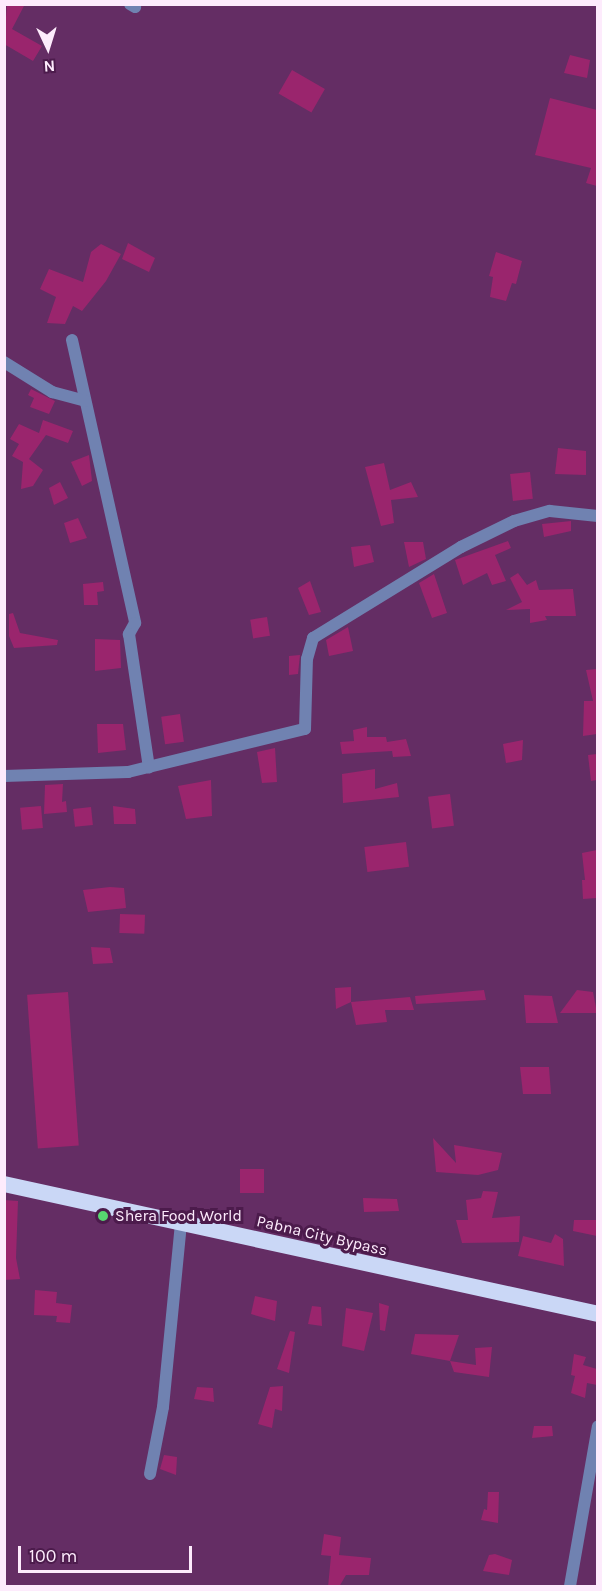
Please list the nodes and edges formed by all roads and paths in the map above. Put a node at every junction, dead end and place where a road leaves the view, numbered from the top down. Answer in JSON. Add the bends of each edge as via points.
{"nodes":[{"id":1,"x":72,"y":340,"type":"dead end"},
{"id":2,"x":4,"y":362,"type":"edge"},
{"id":3,"x":85,"y":401,"type":"junction"},
{"id":4,"x":597,"y":516,"type":"edge"},
{"id":5,"x":149,"y":768,"type":"junction"},
{"id":6,"x":4,"y":776,"type":"edge"},
{"id":7,"x":4,"y":1184,"type":"edge"},
{"id":8,"x":181,"y":1223,"type":"junction"},
{"id":9,"x":597,"y":1314,"type":"edge"},
{"id":10,"x":597,"y":1426,"type":"edge"},
{"id":11,"x":150,"y":1474,"type":"dead end"},
{"id":12,"x":570,"y":1587,"type":"edge"}],
"edges":[{"from":1,"to":3,"type":"street"},
{"from":2,"to":3,"type":"street","via":[[52,392]]},
{"from":3,"to":5,"type":"street","via":[[135,623],[129,634]]},
{"from":4,"to":5,"type":"street","via":[[550,511],[514,521],[461,547],[313,638],[307,659],[305,729]]},
{"from":5,"to":6,"type":"street","via":[[95,775]]},
{"from":7,"to":8,"type":"highway","name":"Pabna City Bypass"},
{"from":8,"to":9,"type":"highway","name":"Pabna City Bypass"},
{"from":8,"to":11,"type":"street","via":[[163,1407]]},
{"from":10,"to":12,"type":"street"}]}
